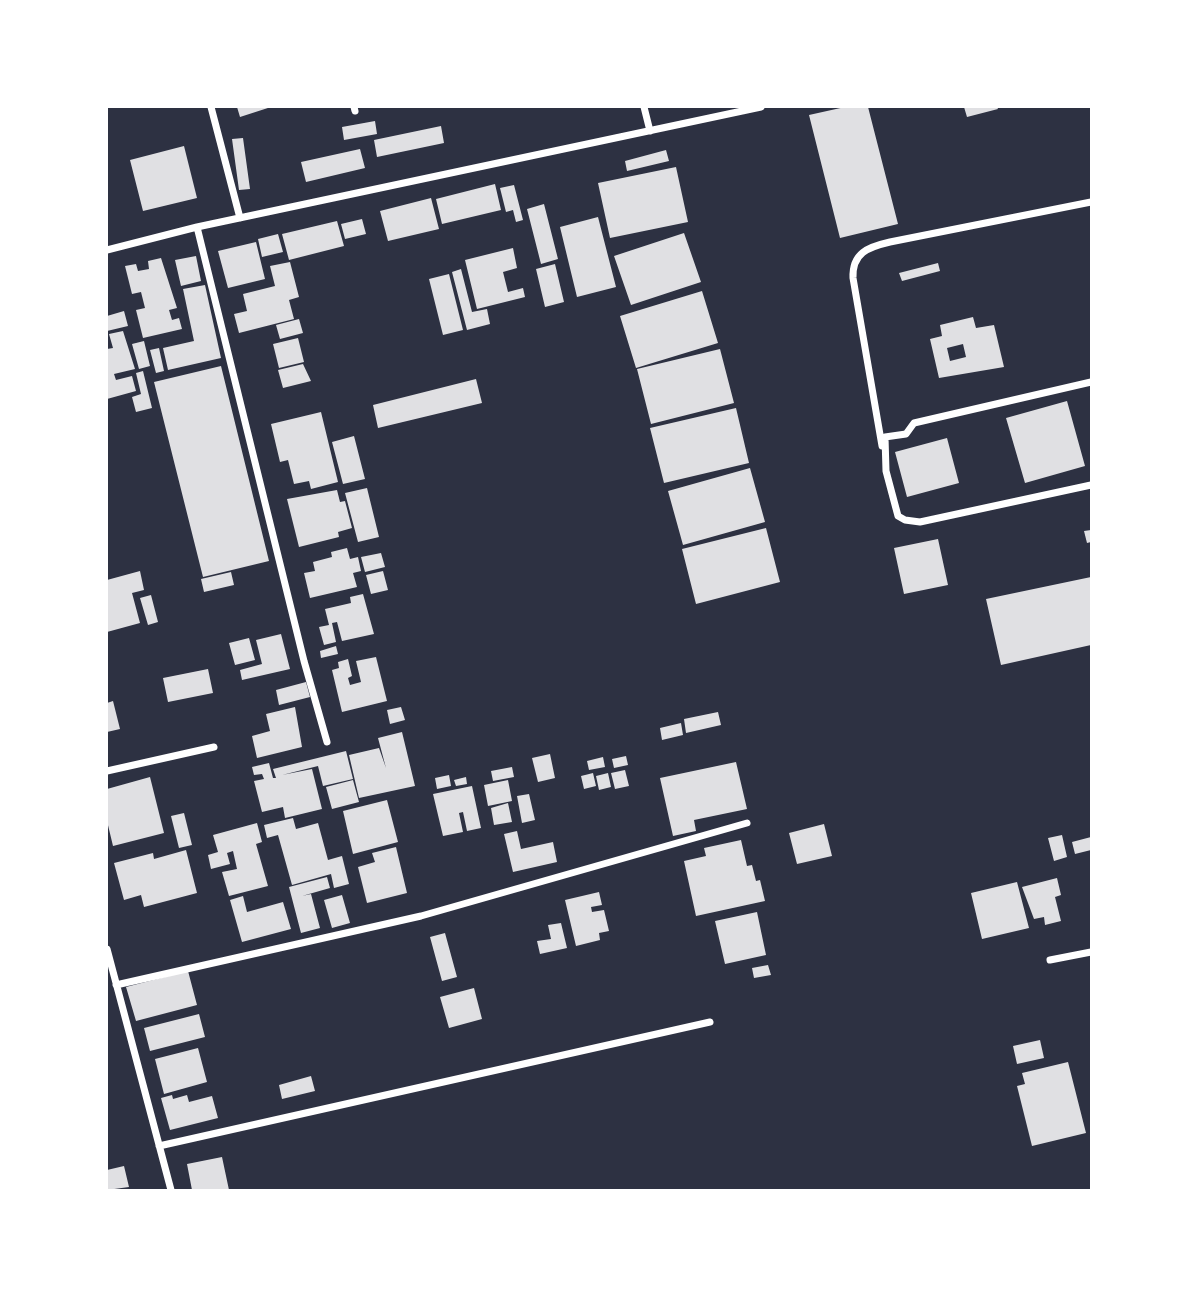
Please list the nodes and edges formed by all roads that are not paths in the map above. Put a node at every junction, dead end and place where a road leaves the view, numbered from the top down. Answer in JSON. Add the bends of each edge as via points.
{"nodes":[{"id":1,"x":211,"y":107,"type":"edge"},
{"id":2,"x":644,"y":107,"type":"edge"},
{"id":3,"x":761,"y":107,"type":"edge"},
{"id":4,"x":650,"y":131,"type":"junction"},
{"id":5,"x":1091,"y":202,"type":"edge"},
{"id":6,"x":240,"y":218,"type":"junction"},
{"id":7,"x":197,"y":227,"type":"junction"},
{"id":8,"x":107,"y":250,"type":"edge"},
{"id":9,"x":1091,"y":382,"type":"edge"},
{"id":10,"x":887,"y":471,"type":"junction"},
{"id":11,"x":1091,"y":485,"type":"edge"},
{"id":12,"x":327,"y":743,"type":"dead end"},
{"id":13,"x":214,"y":747,"type":"dead end"},
{"id":14,"x":107,"y":771,"type":"edge"},
{"id":15,"x":747,"y":823,"type":"dead end"},
{"id":16,"x":107,"y":948,"type":"edge"},
{"id":17,"x":1091,"y":952,"type":"edge"},
{"id":18,"x":1050,"y":960,"type":"dead end"},
{"id":19,"x":116,"y":985,"type":"junction"},
{"id":20,"x":710,"y":1021,"type":"dead end"},
{"id":21,"x":159,"y":1146,"type":"junction"},
{"id":22,"x":171,"y":1190,"type":"edge"}],
"edges":[{"from":1,"to":6,"type":"street"},
{"from":2,"to":4,"type":"street"},
{"from":3,"to":4,"type":"street"},
{"from":4,"to":6,"type":"street"},
{"from":5,"to":10,"type":"street","via":[[890,242],[859,254],[853,263],[853,278]]},
{"from":6,"to":7,"type":"street"},
{"from":7,"to":8,"type":"street"},
{"from":7,"to":12,"type":"street"},
{"from":9,"to":10,"type":"street","via":[[914,423],[906,434],[886,437]]},
{"from":10,"to":11,"type":"street","via":[[898,516],[920,522]]},
{"from":13,"to":14,"type":"street"},
{"from":15,"to":19,"type":"street","via":[[421,916]]},
{"from":16,"to":19,"type":"street"},
{"from":17,"to":18,"type":"street"},
{"from":19,"to":21,"type":"street"},
{"from":20,"to":21,"type":"street"},
{"from":21,"to":22,"type":"street"}]}
